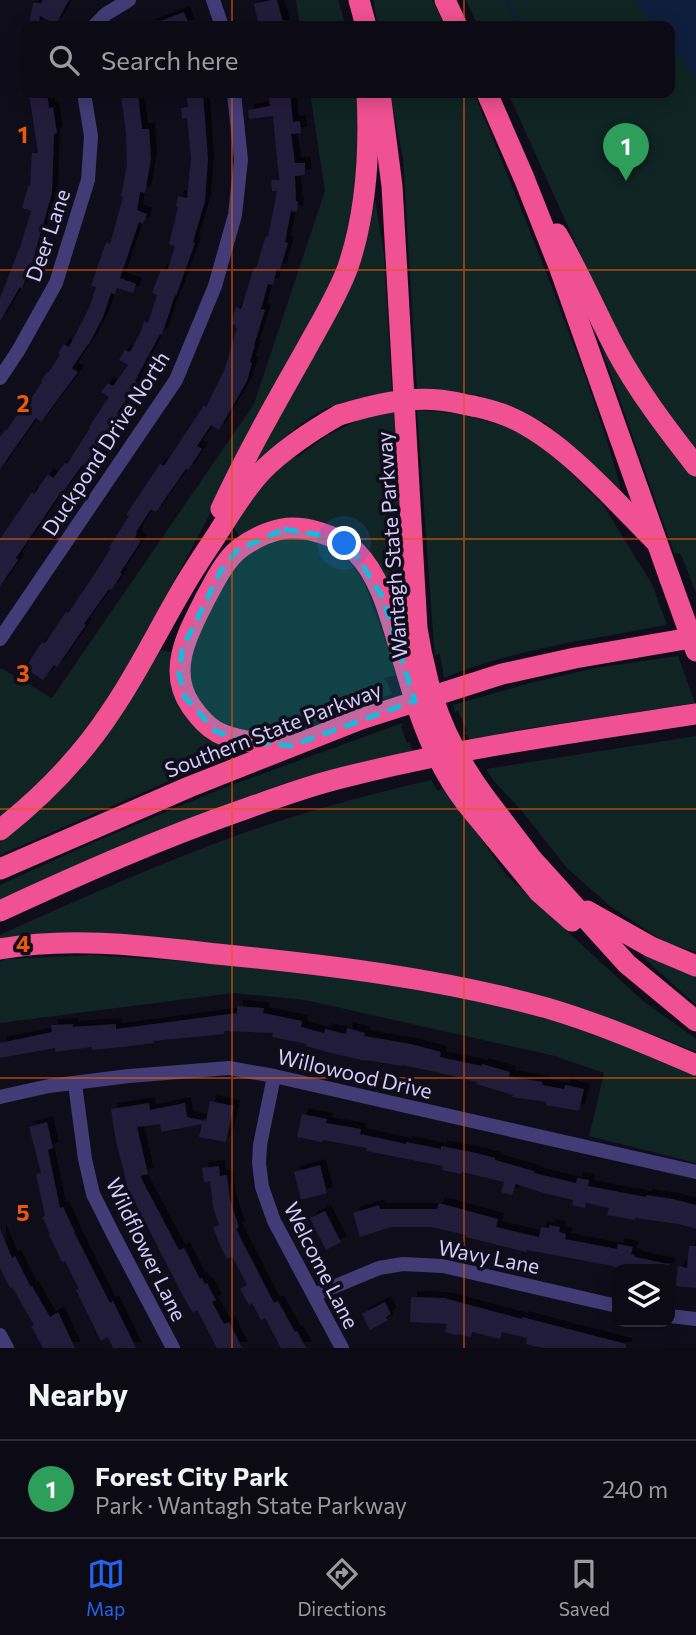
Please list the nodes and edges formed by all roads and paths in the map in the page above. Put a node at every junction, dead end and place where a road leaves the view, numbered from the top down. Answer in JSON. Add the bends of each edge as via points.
{"nodes":[{"id":1,"x":128,"y":0,"type":"edge"},
{"id":2,"x":213,"y":0,"type":"edge"},
{"id":3,"x":358,"y":0,"type":"edge"},
{"id":4,"x":445,"y":0,"type":"edge"},
{"id":5,"x":99,"y":21,"type":"edge"},
{"id":6,"x":220,"y":21,"type":"edge"},
{"id":7,"x":360,"y":21,"type":"edge"},
{"id":8,"x":364,"y":21,"type":"edge"},
{"id":9,"x":455,"y":21,"type":"edge"},
{"id":10,"x":85,"y":98,"type":"edge"},
{"id":11,"x":235,"y":98,"type":"edge"},
{"id":12,"x":367,"y":98,"type":"edge"},
{"id":13,"x":381,"y":98,"type":"edge"},
{"id":14,"x":489,"y":98,"type":"edge"},
{"id":15,"x":524,"y":178,"type":"junction"},
{"id":16,"x":0,"y":378,"type":"edge"},
{"id":17,"x":696,"y":466,"type":"edge"},
{"id":18,"x":659,"y":545,"type":"junction"},
{"id":19,"x":187,"y":581,"type":"junction"},
{"id":20,"x":696,"y":637,"type":"edge"},
{"id":21,"x":0,"y":639,"type":"edge"},
{"id":22,"x":696,"y":651,"type":"edge"},
{"id":23,"x":413,"y":659,"type":"junction"},
{"id":24,"x":696,"y":714,"type":"edge"},
{"id":25,"x":291,"y":746,"type":"junction"},
{"id":26,"x":475,"y":799,"type":"junction"},
{"id":27,"x":0,"y":830,"type":"edge"},
{"id":28,"x":0,"y":869,"type":"edge"},
{"id":29,"x":569,"y":902,"type":"junction"},
{"id":30,"x":0,"y":911,"type":"edge"},
{"id":31,"x":0,"y":949,"type":"edge"},
{"id":32,"x":627,"y":964,"type":"junction"},
{"id":33,"x":696,"y":966,"type":"edge"},
{"id":34,"x":696,"y":1021,"type":"edge"},
{"id":35,"x":696,"y":1065,"type":"edge"},
{"id":36,"x":274,"y":1076,"type":"junction"},
{"id":37,"x":75,"y":1084,"type":"junction"},
{"id":38,"x":0,"y":1097,"type":"edge"},
{"id":39,"x":696,"y":1172,"type":"edge"},
{"id":40,"x":314,"y":1295,"type":"junction"},
{"id":41,"x":612,"y":1305,"type":"edge"},
{"id":42,"x":675,"y":1317,"type":"edge"},
{"id":43,"x":696,"y":1319,"type":"edge"},
{"id":44,"x":0,"y":1335,"type":"edge"},
{"id":45,"x":7,"y":1348,"type":"edge"},
{"id":46,"x":173,"y":1348,"type":"edge"},
{"id":47,"x":342,"y":1348,"type":"edge"}],
"edges":[{"from":1,"to":5,"type":"street"},
{"from":2,"to":6,"type":"street"},
{"from":3,"to":7,"type":"highway"},
{"from":3,"to":8,"type":"highway"},
{"from":4,"to":9,"type":"highway"},
{"from":10,"to":16,"type":"street","name":"Deer Lane","via":[[91,136],[88,180],[56,283]]},
{"from":11,"to":21,"type":"street","name":"Duckpond Drive North","via":[[241,160],[235,215],[215,286],[176,380]]},
{"from":12,"to":19,"type":"highway","via":[[365,197],[347,268],[243,462]]},
{"from":13,"to":23,"type":"highway","name":"Wantagh State Parkway","via":[[392,186],[417,628]]},
{"from":14,"to":15,"type":"highway"},
{"from":15,"to":17,"type":"highway","via":[[574,263],[617,351],[656,414]]},
{"from":15,"to":18,"type":"highway"},
{"from":18,"to":19,"type":"highway","bridge":true,"via":[[577,462],[529,427],[473,406],[405,400],[339,415],[288,447],[240,499]]},
{"from":18,"to":22,"type":"highway","bridge":true},
{"from":19,"to":27,"type":"highway","via":[[137,671],[89,743]]},
{"from":20,"to":25,"type":"highway","name":"Southern State Parkway","via":[[502,674]]},
{"from":23,"to":25,"type":"highway","via":[[371,571],[354,551],[333,537],[284,529],[237,550],[221,570],[182,649],[179,674],[184,696],[215,731],[238,740]]},
{"from":23,"to":26,"type":"highway","name":"Wantagh State Parkway","bridge":true},
{"from":24,"to":30,"type":"highway","via":[[478,748],[340,778],[199,825]]},
{"from":25,"to":28,"type":"highway","name":"Southern State Parkway"},
{"from":26,"to":29,"type":"highway","name":"Wantagh State Parkway"},
{"from":26,"to":32,"type":"highway","via":[[539,892]]},
{"from":29,"to":32,"type":"highway","name":"Wantagh State Parkway"},
{"from":29,"to":33,"type":"highway"},
{"from":31,"to":35,"type":"highway","via":[[104,944],[438,982],[601,1026]]},
{"from":32,"to":34,"type":"highway","name":"Wantagh State Parkway"},
{"from":36,"to":37,"type":"street","name":"Willowood Drive","via":[[229,1068]]},
{"from":36,"to":39,"type":"street","name":"Willowood Drive"},
{"from":36,"to":40,"type":"street","name":"Welcome Lane","via":[[260,1145],[262,1187],[274,1221]]},
{"from":37,"to":38,"type":"street","name":"Willowood Drive"},
{"from":37,"to":46,"type":"street","name":"Wildflower Lane","via":[[93,1194]]},
{"from":40,"to":41,"type":"street","name":"Wavy Lane","via":[[379,1268],[403,1264],[443,1266]]},
{"from":40,"to":47,"type":"street","name":"Welcome Lane"},
{"from":42,"to":43,"type":"street"},
{"from":44,"to":45,"type":"street"}]}
